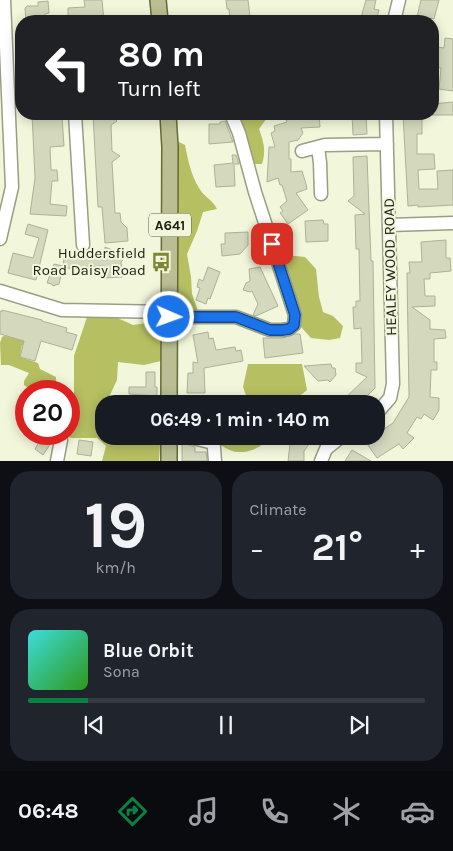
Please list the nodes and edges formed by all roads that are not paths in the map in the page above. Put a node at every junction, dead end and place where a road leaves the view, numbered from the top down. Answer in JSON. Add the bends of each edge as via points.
{"nodes":[{"id":1,"x":4,"y":0,"type":"edge"},
{"id":2,"x":158,"y":0,"type":"edge"},
{"id":3,"x":399,"y":0,"type":"edge"},
{"id":4,"x":159,"y":15,"type":"edge"},
{"id":5,"x":395,"y":15,"type":"edge"},
{"id":6,"x":15,"y":100,"type":"edge"},
{"id":7,"x":75,"y":120,"type":"edge"},
{"id":8,"x":168,"y":120,"type":"edge"},
{"id":9,"x":234,"y":120,"type":"edge"},
{"id":10,"x":386,"y":120,"type":"edge"},
{"id":11,"x":387,"y":144,"type":"junction"},
{"id":12,"x":318,"y":147,"type":"junction"},
{"id":13,"x":302,"y":151,"type":"dead end"},
{"id":14,"x":321,"y":194,"type":"dead end"},
{"id":15,"x":453,"y":223,"type":"edge"},
{"id":16,"x":389,"y":226,"type":"junction"},
{"id":17,"x":0,"y":239,"type":"edge"},
{"id":18,"x":83,"y":245,"type":"dead end"},
{"id":19,"x":0,"y":291,"type":"edge"},
{"id":20,"x":169,"y":315,"type":"junction"},
{"id":21,"x":169,"y":395,"type":"edge"},
{"id":22,"x":385,"y":406,"type":"edge"},
{"id":23,"x":60,"y":445,"type":"edge"},
{"id":24,"x":169,"y":445,"type":"edge"},
{"id":25,"x":213,"y":445,"type":"edge"},
{"id":26,"x":332,"y":445,"type":"edge"},
{"id":27,"x":57,"y":461,"type":"edge"},
{"id":28,"x":169,"y":461,"type":"edge"},
{"id":29,"x":215,"y":461,"type":"edge"},
{"id":30,"x":321,"y":461,"type":"edge"}],
"edges":[{"from":1,"to":6,"type":"street"},
{"from":2,"to":4,"type":"main road"},
{"from":3,"to":5,"type":"street"},
{"from":6,"to":17,"type":"street","via":[[12,187]]},
{"from":7,"to":18,"type":"street"},
{"from":8,"to":20,"type":"main road","number":"A641"},
{"from":9,"to":20,"type":"street","via":[[295,315],[294,325],[289,329],[270,330],[236,317]]},
{"from":10,"to":11,"type":"street","name":"HEALEY WOOD ROAD"},
{"from":11,"to":12,"type":"street"},
{"from":11,"to":16,"type":"street","name":"HEALEY WOOD ROAD"},
{"from":12,"to":13,"type":"street"},
{"from":12,"to":14,"type":"street"},
{"from":15,"to":16,"type":"street"},
{"from":16,"to":22,"type":"street","name":"HEALEY WOOD ROAD","via":[[393,391]]},
{"from":19,"to":20,"type":"street","via":[[62,310]]},
{"from":20,"to":21,"type":"main road","number":"A641"},
{"from":23,"to":27,"type":"street"},
{"from":24,"to":28,"type":"main road"},
{"from":25,"to":29,"type":"street"},
{"from":26,"to":30,"type":"street"}]}
